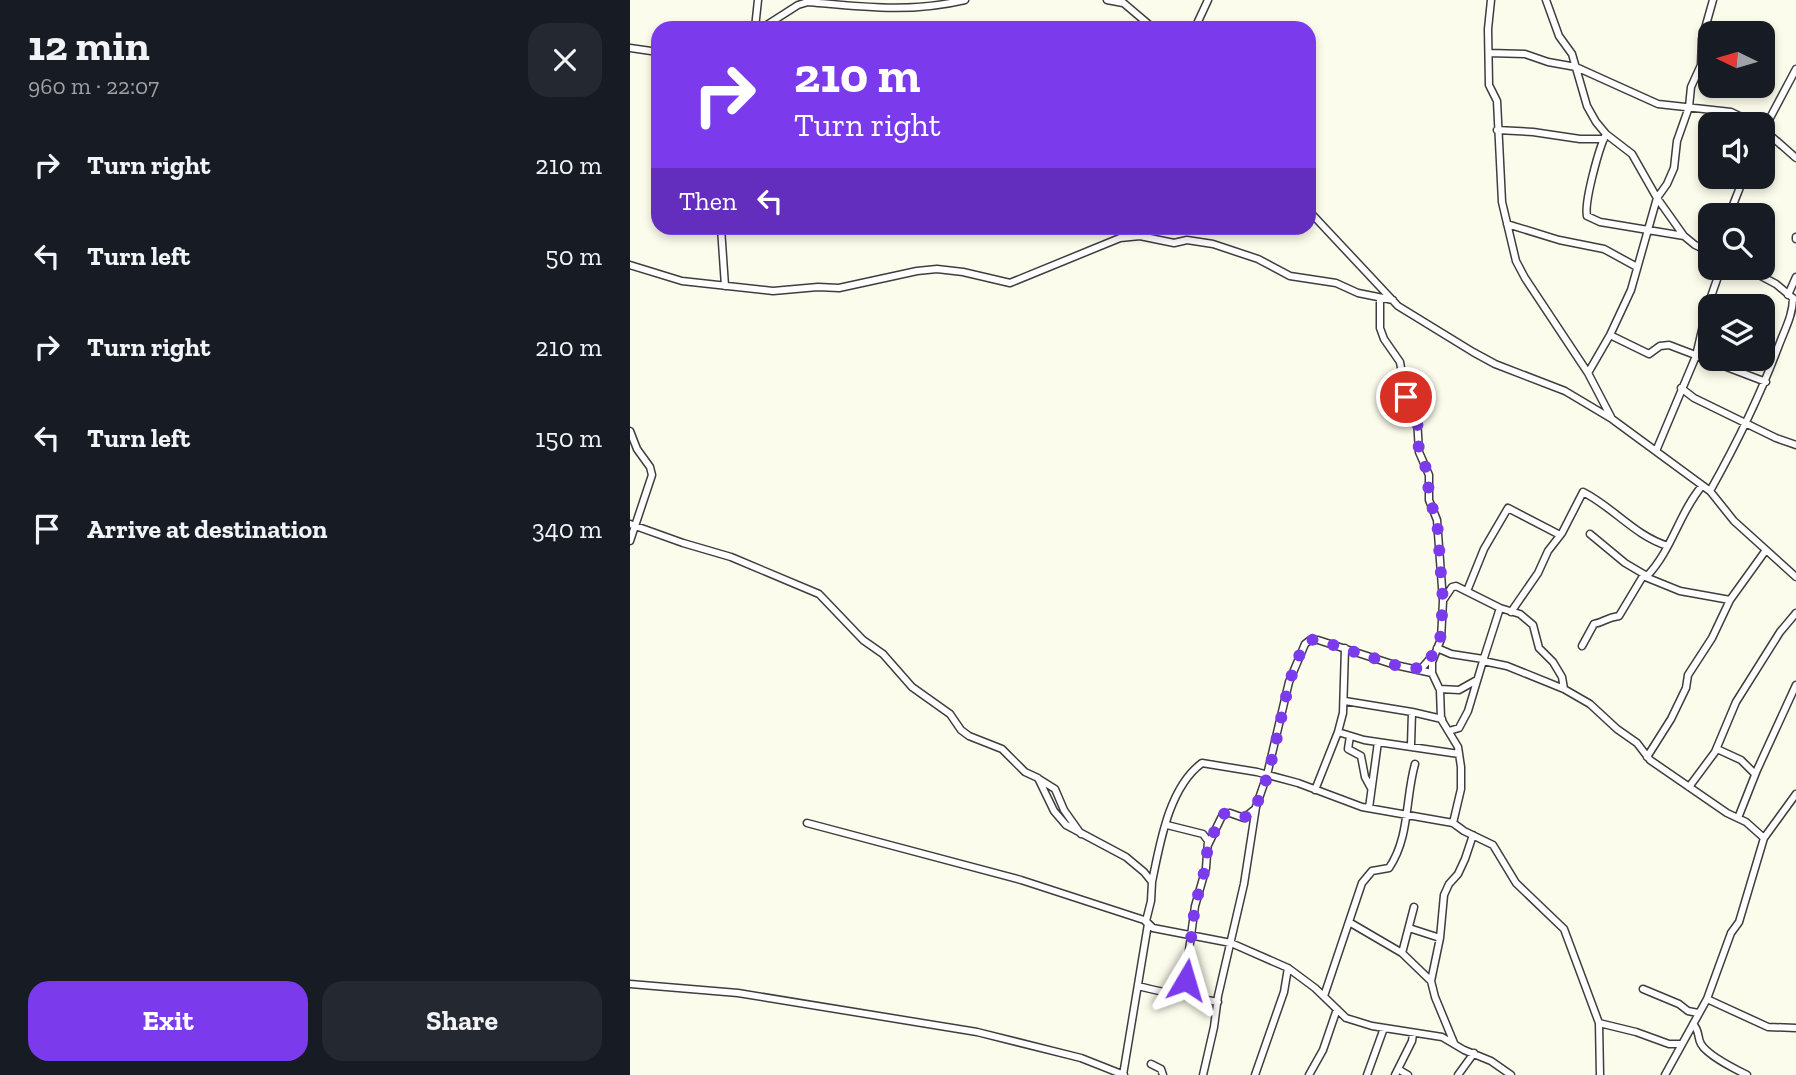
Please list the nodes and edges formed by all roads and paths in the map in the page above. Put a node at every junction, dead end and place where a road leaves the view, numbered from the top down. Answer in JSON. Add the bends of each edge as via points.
{"nodes":[{"id":1,"x":758,"y":0,"type":"edge"},
{"id":2,"x":965,"y":0,"type":"edge"},
{"id":3,"x":1107,"y":0,"type":"edge"},
{"id":4,"x":1208,"y":0,"type":"edge"},
{"id":5,"x":1492,"y":0,"type":"edge"},
{"id":6,"x":1546,"y":0,"type":"edge"},
{"id":7,"x":1713,"y":0,"type":"edge"},
{"id":8,"x":1122,"y":1,"type":"edge"},
{"id":9,"x":756,"y":21,"type":"edge"},
{"id":10,"x":772,"y":21,"type":"edge"},
{"id":11,"x":1145,"y":21,"type":"edge"},
{"id":12,"x":1198,"y":21,"type":"edge"},
{"id":13,"x":630,"y":48,"type":"edge"},
{"id":14,"x":651,"y":51,"type":"edge"},
{"id":15,"x":1489,"y":53,"type":"junction"},
{"id":16,"x":1576,"y":66,"type":"junction"},
{"id":17,"x":1796,"y":69,"type":"edge"},
{"id":18,"x":1689,"y":107,"type":"junction"},
{"id":19,"x":1731,"y":112,"type":"edge"},
{"id":20,"x":1773,"y":112,"type":"edge"},
{"id":21,"x":1497,"y":130,"type":"junction"},
{"id":22,"x":1605,"y":136,"type":"junction"},
{"id":23,"x":1775,"y":140,"type":"edge"},
{"id":24,"x":1796,"y":158,"type":"edge"},
{"id":25,"x":1657,"y":198,"type":"junction"},
{"id":26,"x":1316,"y":218,"type":"edge"},
{"id":27,"x":1507,"y":224,"type":"junction"},
{"id":28,"x":1648,"y":231,"type":"junction"},
{"id":29,"x":721,"y":235,"type":"edge"},
{"id":30,"x":1684,"y":236,"type":"junction"},
{"id":31,"x":1698,"y":246,"type":"edge"},
{"id":32,"x":630,"y":265,"type":"edge"},
{"id":33,"x":1637,"y":267,"type":"junction"},
{"id":34,"x":1796,"y":277,"type":"edge"},
{"id":35,"x":1717,"y":280,"type":"edge"},
{"id":36,"x":1769,"y":280,"type":"edge"},
{"id":37,"x":725,"y":286,"type":"junction"},
{"id":38,"x":1380,"y":298,"type":"junction"},
{"id":39,"x":1792,"y":298,"type":"edge"},
{"id":40,"x":1393,"y":300,"type":"junction"},
{"id":41,"x":1610,"y":335,"type":"junction"},
{"id":42,"x":1696,"y":356,"type":"junction"},
{"id":43,"x":1588,"y":373,"type":"junction"},
{"id":44,"x":1766,"y":382,"type":"junction"},
{"id":45,"x":1681,"y":388,"type":"junction"},
{"id":46,"x":1612,"y":419,"type":"junction"},
{"id":47,"x":1747,"y":424,"type":"junction"},
{"id":48,"x":630,"y":431,"type":"edge"},
{"id":49,"x":1796,"y":445,"type":"edge"},
{"id":50,"x":1656,"y":451,"type":"junction"},
{"id":51,"x":1702,"y":486,"type":"junction"},
{"id":52,"x":1710,"y":491,"type":"junction"},
{"id":53,"x":632,"y":525,"type":"edge"},
{"id":54,"x":1590,"y":534,"type":"dead end"},
{"id":55,"x":1560,"y":535,"type":"junction"},
{"id":56,"x":630,"y":541,"type":"edge"},
{"id":57,"x":1668,"y":546,"type":"junction"},
{"id":58,"x":1766,"y":550,"type":"junction"},
{"id":59,"x":1650,"y":576,"type":"junction"},
{"id":60,"x":1796,"y":577,"type":"edge"},
{"id":61,"x":1467,"y":591,"type":"junction"},
{"id":62,"x":1730,"y":600,"type":"junction"},
{"id":63,"x":1443,"y":601,"type":"junction"},
{"id":64,"x":1500,"y":608,"type":"junction"},
{"id":65,"x":1511,"y":612,"type":"junction"},
{"id":66,"x":1796,"y":613,"type":"edge"},
{"id":67,"x":1582,"y":646,"type":"dead end"},
{"id":68,"x":1345,"y":648,"type":"junction"},
{"id":69,"x":1436,"y":650,"type":"junction"},
{"id":70,"x":1483,"y":660,"type":"junction"},
{"id":71,"x":1421,"y":669,"type":"junction"},
{"id":72,"x":1432,"y":673,"type":"junction"},
{"id":73,"x":1476,"y":680,"type":"junction"},
{"id":74,"x":1796,"y":685,"type":"edge"},
{"id":75,"x":1440,"y":688,"type":"junction"},
{"id":76,"x":1564,"y":689,"type":"junction"},
{"id":77,"x":1345,"y":701,"type":"junction"},
{"id":78,"x":1412,"y":712,"type":"junction"},
{"id":79,"x":1442,"y":719,"type":"junction"},
{"id":80,"x":1448,"y":731,"type":"junction"},
{"id":81,"x":1338,"y":732,"type":"junction"},
{"id":82,"x":1350,"y":736,"type":"junction"},
{"id":83,"x":1378,"y":741,"type":"junction"},
{"id":84,"x":1411,"y":745,"type":"junction"},
{"id":85,"x":1717,"y":749,"type":"junction"},
{"id":86,"x":1459,"y":754,"type":"junction"},
{"id":87,"x":1647,"y":757,"type":"junction"},
{"id":88,"x":1415,"y":764,"type":"dead end"},
{"id":89,"x":1267,"y":775,"type":"junction"},
{"id":90,"x":1755,"y":775,"type":"junction"},
{"id":91,"x":1689,"y":787,"type":"junction"},
{"id":92,"x":1372,"y":789,"type":"junction"},
{"id":93,"x":1315,"y":790,"type":"junction"},
{"id":94,"x":1796,"y":794,"type":"edge"},
{"id":95,"x":1256,"y":807,"type":"junction"},
{"id":96,"x":1369,"y":808,"type":"junction"},
{"id":97,"x":1408,"y":816,"type":"junction"},
{"id":98,"x":1738,"y":818,"type":"junction"},
{"id":99,"x":807,"y":823,"type":"dead end"},
{"id":100,"x":1453,"y":823,"type":"junction"},
{"id":101,"x":1167,"y":825,"type":"junction"},
{"id":102,"x":1473,"y":835,"type":"junction"},
{"id":103,"x":1764,"y":838,"type":"junction"},
{"id":104,"x":1208,"y":845,"type":"junction"},
{"id":105,"x":1152,"y":882,"type":"junction"},
{"id":106,"x":1414,"y":907,"type":"dead end"},
{"id":107,"x":1349,"y":922,"type":"junction"},
{"id":108,"x":1147,"y":925,"type":"junction"},
{"id":109,"x":1409,"y":928,"type":"junction"},
{"id":110,"x":1191,"y":935,"type":"junction"},
{"id":111,"x":1440,"y":938,"type":"junction"},
{"id":112,"x":1231,"y":943,"type":"junction"},
{"id":113,"x":1402,"y":953,"type":"junction"},
{"id":114,"x":1288,"y":968,"type":"junction"},
{"id":115,"x":1431,"y":981,"type":"junction"},
{"id":116,"x":630,"y":984,"type":"edge"},
{"id":117,"x":1138,"y":986,"type":"junction"},
{"id":118,"x":1643,"y":989,"type":"dead end"},
{"id":119,"x":1191,"y":996,"type":"junction"},
{"id":120,"x":1324,"y":996,"type":"junction"},
{"id":121,"x":1707,"y":999,"type":"junction"},
{"id":122,"x":1217,"y":1002,"type":"junction"},
{"id":123,"x":1337,"y":1009,"type":"junction"},
{"id":124,"x":1698,"y":1013,"type":"junction"},
{"id":125,"x":1599,"y":1023,"type":"junction"},
{"id":126,"x":1693,"y":1024,"type":"junction"},
{"id":127,"x":1384,"y":1028,"type":"junction"},
{"id":128,"x":1796,"y":1028,"type":"edge"},
{"id":129,"x":1413,"y":1034,"type":"junction"},
{"id":130,"x":1454,"y":1043,"type":"junction"},
{"id":131,"x":1681,"y":1044,"type":"junction"},
{"id":132,"x":1474,"y":1053,"type":"junction"},
{"id":133,"x":1150,"y":1064,"type":"dead end"},
{"id":134,"x":1397,"y":1072,"type":"edge"},
{"id":135,"x":1311,"y":1074,"type":"edge"},
{"id":136,"x":1123,"y":1075,"type":"edge"},
{"id":137,"x":1163,"y":1075,"type":"edge"},
{"id":138,"x":1203,"y":1075,"type":"edge"},
{"id":139,"x":1255,"y":1075,"type":"edge"},
{"id":140,"x":1367,"y":1075,"type":"edge"},
{"id":141,"x":1408,"y":1075,"type":"edge"},
{"id":142,"x":1458,"y":1075,"type":"edge"},
{"id":143,"x":1511,"y":1075,"type":"edge"},
{"id":144,"x":1600,"y":1075,"type":"edge"},
{"id":145,"x":1665,"y":1075,"type":"edge"},
{"id":146,"x":1747,"y":1075,"type":"edge"}],
"edges":[{"from":1,"to":9,"type":"street"},
{"from":2,"to":10,"type":"street","via":[[897,9],[808,2]]},
{"from":3,"to":8,"type":"street"},
{"from":4,"to":12,"type":"street"},
{"from":5,"to":15,"type":"street"},
{"from":6,"to":16,"type":"street"},
{"from":7,"to":18,"type":"street"},
{"from":8,"to":11,"type":"street"},
{"from":13,"to":14,"type":"street"},
{"from":15,"to":16,"type":"street","via":[[1525,54]]},
{"from":15,"to":21,"type":"street"},
{"from":16,"to":18,"type":"street","via":[[1658,104]]},
{"from":16,"to":22,"type":"street","via":[[1589,111]]},
{"from":17,"to":20,"type":"street"},
{"from":18,"to":19,"type":"street"},
{"from":18,"to":25,"type":"street","via":[[1671,175]]},
{"from":21,"to":22,"type":"street","via":[[1580,139]]},
{"from":21,"to":27,"type":"street"},
{"from":22,"to":25,"type":"street","via":[[1632,154]]},
{"from":22,"to":28,"type":"street","via":[[1586,214],[1600,222]]},
{"from":23,"to":24,"type":"street"},
{"from":25,"to":28,"type":"street"},
{"from":25,"to":30,"type":"street"},
{"from":26,"to":40,"type":"street"},
{"from":27,"to":33,"type":"street","via":[[1604,249]]},
{"from":27,"to":43,"type":"street","via":[[1521,272]]},
{"from":28,"to":30,"type":"street"},
{"from":28,"to":33,"type":"street"},
{"from":29,"to":37,"type":"street"},
{"from":30,"to":31,"type":"street"},
{"from":32,"to":37,"type":"street","via":[[682,281]]},
{"from":33,"to":41,"type":"street"},
{"from":34,"to":39,"type":"street"},
{"from":35,"to":42,"type":"street"},
{"from":36,"to":39,"type":"street"},
{"from":37,"to":38,"type":"street","via":[[773,291],[839,288],[937,269],[1010,283],[1120,238],[1140,236],[1213,244],[1290,276],[1336,283]]},
{"from":38,"to":40,"type":"street"},
{"from":38,"to":63,"type":"street","via":[[1380,328],[1400,362],[1406,397],[1417,418],[1419,452],[1429,472]]},
{"from":39,"to":44,"type":"street","via":[[1791,316]]},
{"from":40,"to":46,"type":"street","via":[[1495,364],[1565,391]]},
{"from":41,"to":42,"type":"street","via":[[1649,354],[1669,345]]},
{"from":41,"to":43,"type":"street"},
{"from":42,"to":44,"type":"street"},
{"from":42,"to":45,"type":"street"},
{"from":43,"to":46,"type":"street"},
{"from":44,"to":47,"type":"street"},
{"from":45,"to":47,"type":"street"},
{"from":45,"to":50,"type":"street"},
{"from":46,"to":50,"type":"street"},
{"from":47,"to":49,"type":"street"},
{"from":47,"to":52,"type":"street"},
{"from":48,"to":53,"type":"street","via":[[652,475]]},
{"from":50,"to":51,"type":"street"},
{"from":51,"to":52,"type":"street"},
{"from":51,"to":57,"type":"street","via":[[1689,500]]},
{"from":52,"to":58,"type":"street"},
{"from":53,"to":56,"type":"street"},
{"from":53,"to":105,"type":"street","via":[[731,557],[819,594],[912,687],[950,713],[961,730],[1002,749],[1038,778],[1066,825],[1126,857]]},
{"from":54,"to":59,"type":"street","via":[[1625,563]]},
{"from":55,"to":57,"type":"street","via":[[1583,492],[1647,537]]},
{"from":55,"to":61,"type":"street","via":[[1507,508]]},
{"from":55,"to":65,"type":"street"},
{"from":57,"to":59,"type":"street"},
{"from":58,"to":60,"type":"street"},
{"from":58,"to":62,"type":"street"},
{"from":59,"to":62,"type":"street","via":[[1680,591]]},
{"from":59,"to":67,"type":"street","via":[[1639,579],[1619,616],[1594,624]]},
{"from":61,"to":63,"type":"street","via":[[1454,586]]},
{"from":61,"to":64,"type":"street"},
{"from":62,"to":87,"type":"street"},
{"from":63,"to":69,"type":"street"},
{"from":64,"to":65,"type":"street"},
{"from":64,"to":70,"type":"street"},
{"from":65,"to":76,"type":"street","via":[[1534,626],[1539,648],[1553,662]]},
{"from":66,"to":85,"type":"street","via":[[1736,702]]},
{"from":68,"to":71,"type":"street"},
{"from":68,"to":77,"type":"street"},
{"from":68,"to":89,"type":"street","via":[[1318,640],[1305,644],[1289,682]]},
{"from":69,"to":70,"type":"street"},
{"from":69,"to":71,"type":"street"},
{"from":69,"to":72,"type":"street"},
{"from":70,"to":73,"type":"street"},
{"from":70,"to":76,"type":"street"},
{"from":71,"to":72,"type":"street"},
{"from":72,"to":75,"type":"street"},
{"from":73,"to":75,"type":"street","via":[[1459,690]]},
{"from":73,"to":80,"type":"street","via":[[1464,720],[1459,728]]},
{"from":74,"to":90,"type":"street"},
{"from":75,"to":79,"type":"street"},
{"from":76,"to":87,"type":"street","via":[[1602,713]]},
{"from":77,"to":78,"type":"street"},
{"from":77,"to":81,"type":"street"},
{"from":78,"to":79,"type":"street"},
{"from":78,"to":84,"type":"street"},
{"from":79,"to":80,"type":"street"},
{"from":80,"to":86,"type":"street"},
{"from":81,"to":82,"type":"street"},
{"from":81,"to":93,"type":"street"},
{"from":82,"to":83,"type":"street"},
{"from":82,"to":92,"type":"street","via":[[1348,749],[1360,754]]},
{"from":83,"to":84,"type":"street"},
{"from":83,"to":92,"type":"street"},
{"from":84,"to":86,"type":"street"},
{"from":85,"to":90,"type":"street","via":[[1741,760]]},
{"from":85,"to":91,"type":"street"},
{"from":86,"to":100,"type":"street","via":[[1461,789]]},
{"from":87,"to":91,"type":"street"},
{"from":88,"to":97,"type":"street"},
{"from":89,"to":93,"type":"street"},
{"from":89,"to":95,"type":"street"},
{"from":89,"to":101,"type":"street","via":[[1200,764],[1178,789]]},
{"from":90,"to":98,"type":"street"},
{"from":91,"to":98,"type":"street"},
{"from":92,"to":96,"type":"street"},
{"from":93,"to":96,"type":"street"},
{"from":94,"to":103,"type":"street"},
{"from":95,"to":104,"type":"street","via":[[1247,817],[1223,814]]},
{"from":95,"to":112,"type":"street"},
{"from":96,"to":97,"type":"street"},
{"from":97,"to":100,"type":"street"},
{"from":97,"to":107,"type":"street","via":[[1391,866],[1367,875]]},
{"from":98,"to":103,"type":"street"},
{"from":99,"to":108,"type":"street","via":[[1021,880],[1130,914]]},
{"from":100,"to":102,"type":"street"},
{"from":101,"to":104,"type":"street","via":[[1203,834]]},
{"from":101,"to":105,"type":"street"},
{"from":102,"to":111,"type":"street","via":[[1462,867],[1446,888]]},
{"from":102,"to":125,"type":"street","via":[[1493,845],[1516,883],[1564,929]]},
{"from":103,"to":121,"type":"street","via":[[1739,922]]},
{"from":104,"to":110,"type":"street"},
{"from":105,"to":108,"type":"street"},
{"from":106,"to":109,"type":"street"},
{"from":107,"to":113,"type":"street"},
{"from":107,"to":120,"type":"street"},
{"from":108,"to":110,"type":"street"},
{"from":108,"to":117,"type":"street"},
{"from":109,"to":111,"type":"street"},
{"from":109,"to":113,"type":"street"},
{"from":110,"to":112,"type":"street"},
{"from":110,"to":119,"type":"street","via":[[1184,986]]},
{"from":111,"to":115,"type":"street"},
{"from":112,"to":114,"type":"street"},
{"from":112,"to":122,"type":"street"},
{"from":113,"to":115,"type":"street"},
{"from":114,"to":120,"type":"street"},
{"from":114,"to":139,"type":"street"},
{"from":115,"to":130,"type":"street"},
{"from":116,"to":136,"type":"street","via":[[738,993],[977,1032],[1081,1058]]},
{"from":117,"to":119,"type":"street"},
{"from":117,"to":136,"type":"street"},
{"from":118,"to":124,"type":"street"},
{"from":119,"to":122,"type":"street"},
{"from":120,"to":123,"type":"street"},
{"from":121,"to":124,"type":"street"},
{"from":121,"to":128,"type":"street","via":[[1768,1027]]},
{"from":122,"to":138,"type":"street"},
{"from":123,"to":127,"type":"street","via":[[1346,1018]]},
{"from":123,"to":135,"type":"street"},
{"from":124,"to":126,"type":"street"},
{"from":125,"to":131,"type":"street"},
{"from":125,"to":144,"type":"street"},
{"from":126,"to":131,"type":"street"},
{"from":126,"to":146,"type":"street","via":[[1705,1049]]},
{"from":127,"to":129,"type":"street"},
{"from":127,"to":140,"type":"street"},
{"from":129,"to":130,"type":"street","via":[[1436,1035]]},
{"from":129,"to":134,"type":"street"},
{"from":130,"to":132,"type":"street"},
{"from":131,"to":145,"type":"street"},
{"from":132,"to":142,"type":"street"},
{"from":132,"to":143,"type":"street"},
{"from":133,"to":137,"type":"street"},
{"from":134,"to":141,"type":"street"}]}
